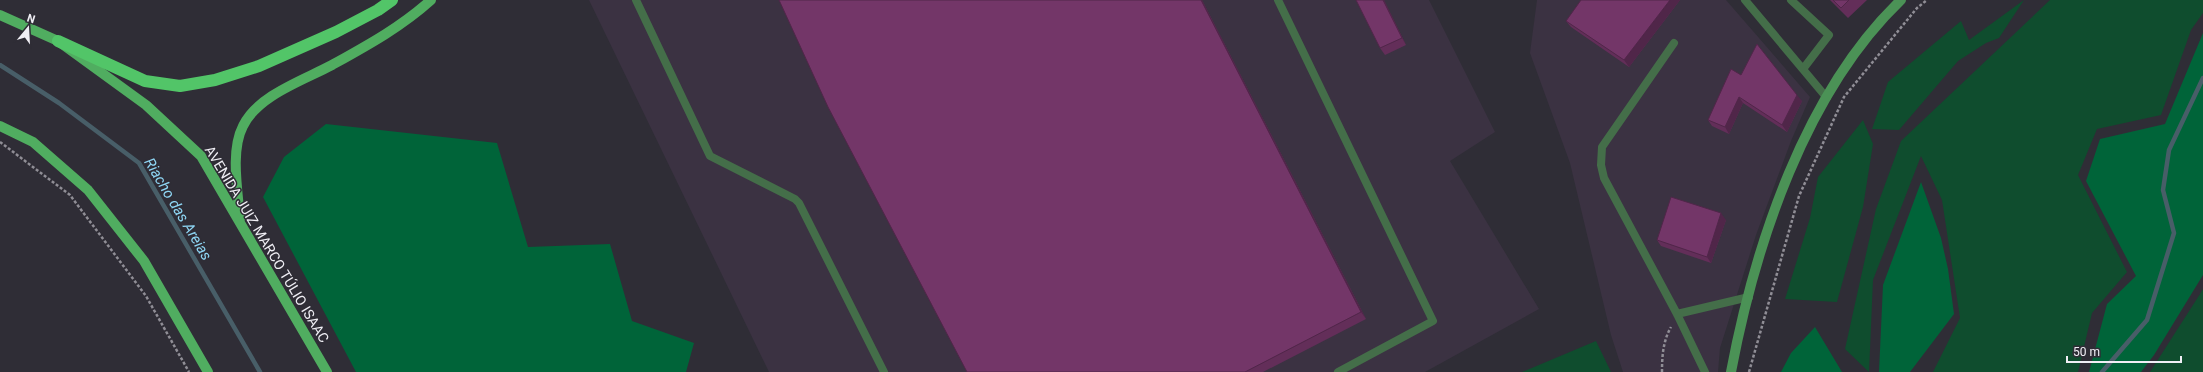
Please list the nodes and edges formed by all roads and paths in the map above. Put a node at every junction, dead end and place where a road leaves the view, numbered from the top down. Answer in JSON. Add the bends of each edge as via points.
{"nodes":[{"id":1,"x":392,"y":0,"type":"edge"},
{"id":2,"x":431,"y":0,"type":"edge"},
{"id":3,"x":636,"y":0,"type":"edge"},
{"id":4,"x":1278,"y":0,"type":"edge"},
{"id":5,"x":1745,"y":0,"type":"edge"},
{"id":6,"x":1791,"y":0,"type":"edge"},
{"id":7,"x":1900,"y":0,"type":"edge"},
{"id":8,"x":1927,"y":0,"type":"edge"},
{"id":9,"x":0,"y":15,"type":"edge"},
{"id":10,"x":58,"y":41,"type":"junction"},
{"id":11,"x":1674,"y":43,"type":"dead end"},
{"id":12,"x":1803,"y":69,"type":"junction"},
{"id":13,"x":1827,"y":98,"type":"junction"},
{"id":14,"x":0,"y":126,"type":"edge"},
{"id":15,"x":0,"y":142,"type":"edge"},
{"id":16,"x":240,"y":221,"type":"junction"},
{"id":17,"x":1749,"y":297,"type":"junction"},
{"id":18,"x":1677,"y":314,"type":"junction"},
{"id":19,"x":190,"y":372,"type":"edge"},
{"id":20,"x":208,"y":372,"type":"edge"},
{"id":21,"x":327,"y":372,"type":"edge"},
{"id":22,"x":884,"y":372,"type":"edge"},
{"id":23,"x":1338,"y":372,"type":"edge"},
{"id":24,"x":1662,"y":372,"type":"edge"},
{"id":25,"x":1705,"y":372,"type":"edge"},
{"id":26,"x":1731,"y":372,"type":"edge"},
{"id":27,"x":1749,"y":372,"type":"edge"}],
"edges":[{"from":1,"to":10,"type":"highway","via":[[336,32],[259,66],[216,80],[180,86],[145,81]]},
{"from":2,"to":16,"type":"main road","via":[[408,21],[281,91],[255,109],[242,126],[236,155]]},
{"from":3,"to":22,"type":"lane","via":[[710,156],[799,203]]},
{"from":4,"to":23,"type":"lane","via":[[1433,321]]},
{"from":5,"to":12,"type":"lane"},
{"from":6,"to":12,"type":"lane","via":[[1829,35]]},
{"from":7,"to":13,"type":"main road","via":[[1865,40]]},
{"from":8,"to":27,"type":"path","via":[[1917,8],[1844,97],[1799,196]]},
{"from":9,"to":10,"type":"main road","name":"AVENIDA JUIZ MARCO TÚLIO ISAAC"},
{"from":10,"to":16,"type":"main road","name":"AVENIDA JUIZ MARCO TÚLIO ISAAC","via":[[146,105],[200,156]]},
{"from":11,"to":18,"type":"lane","via":[[1602,147],[1601,165],[1604,178]]},
{"from":12,"to":13,"type":"lane"},
{"from":13,"to":17,"type":"main road","via":[[1805,137],[1770,221]]},
{"from":14,"to":20,"type":"main road","via":[[33,142],[88,190],[144,261]]},
{"from":15,"to":19,"type":"path","via":[[70,195],[146,296]]},
{"from":16,"to":21,"type":"main road","name":"AVENIDA JUIZ MARCO TÚLIO ISAAC"},
{"from":17,"to":18,"type":"lane"},
{"from":17,"to":26,"type":"main road"},
{"from":18,"to":24,"type":"path","via":[[1666,336]]},
{"from":18,"to":25,"type":"lane"}]}
